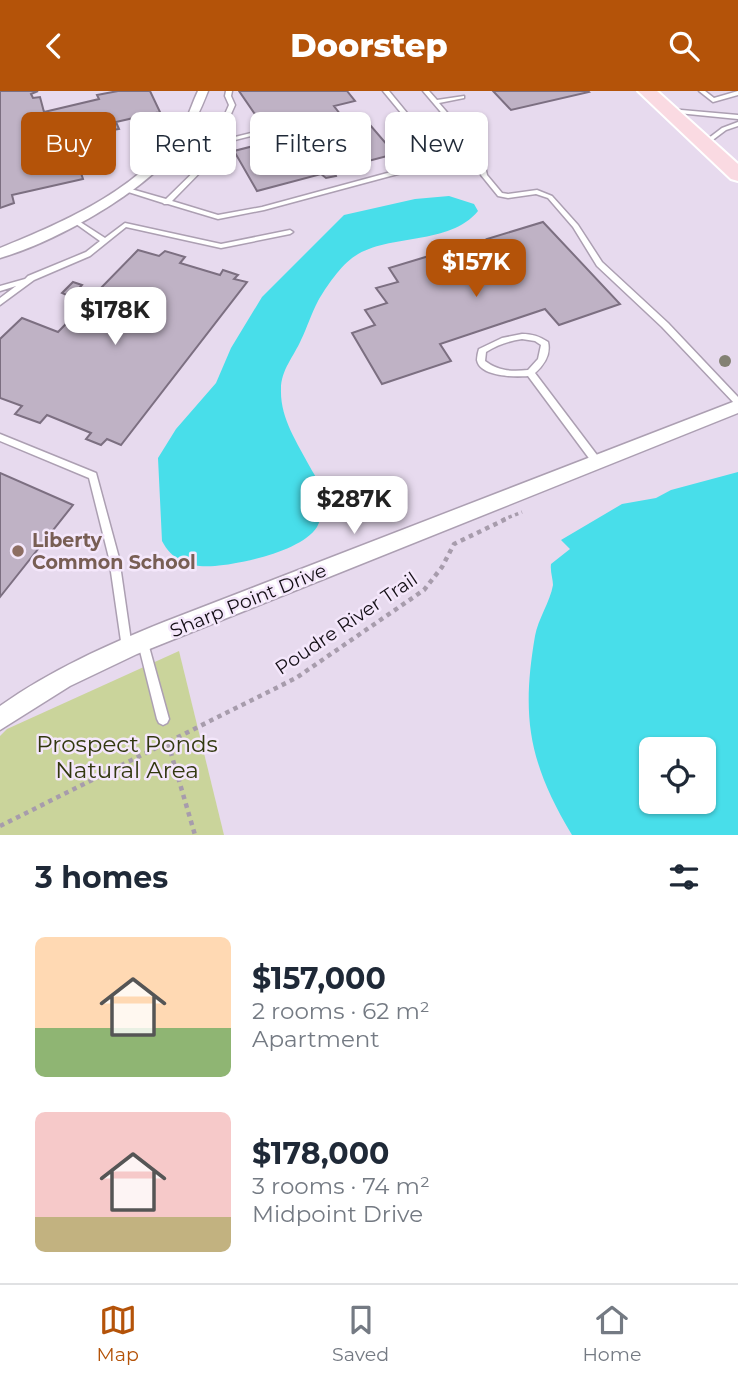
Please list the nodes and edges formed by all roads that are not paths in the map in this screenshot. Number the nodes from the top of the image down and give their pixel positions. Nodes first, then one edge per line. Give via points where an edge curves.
1 (203, 91) edge
2 (229, 91) edge
3 (386, 91) edge
4 (426, 91) edge
5 (647, 91) edge
6 (702, 91) edge
7 (738, 93) edge
8 (462, 97) dead end
9 (435, 102) junction
10 (668, 110) junction
11 (193, 112) edge
12 (230, 112) edge
13 (403, 112) edge
14 (444, 112) edge
15 (738, 117) edge
16 (738, 124) edge
17 (704, 144) junction
18 (141, 175) edge
19 (194, 175) edge
20 (388, 175) edge
21 (484, 175) edge
22 (738, 175) edge
23 (124, 189) junction
24 (166, 203) junction
25 (74, 220) junction
26 (290, 232) dead end
27 (104, 241) junction
28 (0, 253) edge
29 (32, 278) junction
30 (0, 289) edge
31 (0, 302) edge
32 (530, 373) junction
33 (738, 404) edge
34 (0, 437) edge
35 (597, 462) junction
36 (135, 646) junction
37 (0, 719) edge
38 (163, 719) dead end

1 - 11 street
2 - 12 lane
3 - 13 lane
4 - 9 lane
5 - 10 main road
6 - 7 lane via 713,100
8 - 9 lane
9 - 14 lane
10 - 15 lane
10 - 17 main road
16 - 17 lane
17 - 22 main road
18 - 23 street
19 - 24 lane
20 - 24 lane via 218,217
21 - 33 lane via 500,195 537,192 550,197 576,226 599,264 665,325
23 - 24 lane
23 - 25 street
25 - 27 lane
25 - 28 street
26 - 27 lane via 220,246 125,225
27 - 29 lane via 88,254
29 - 30 lane
29 - 31 lane
32 - 32 lane via 544,355 545,344 536,337 522,336 482,351 481,362 489,370
32 - 35 lane
33 - 35 street, Sharp Point Drive
34 - 36 lane via 93,476
35 - 36 street, Sharp Point Drive
36 - 37 street, Sharp Point Drive via 74,672
36 - 38 lane

